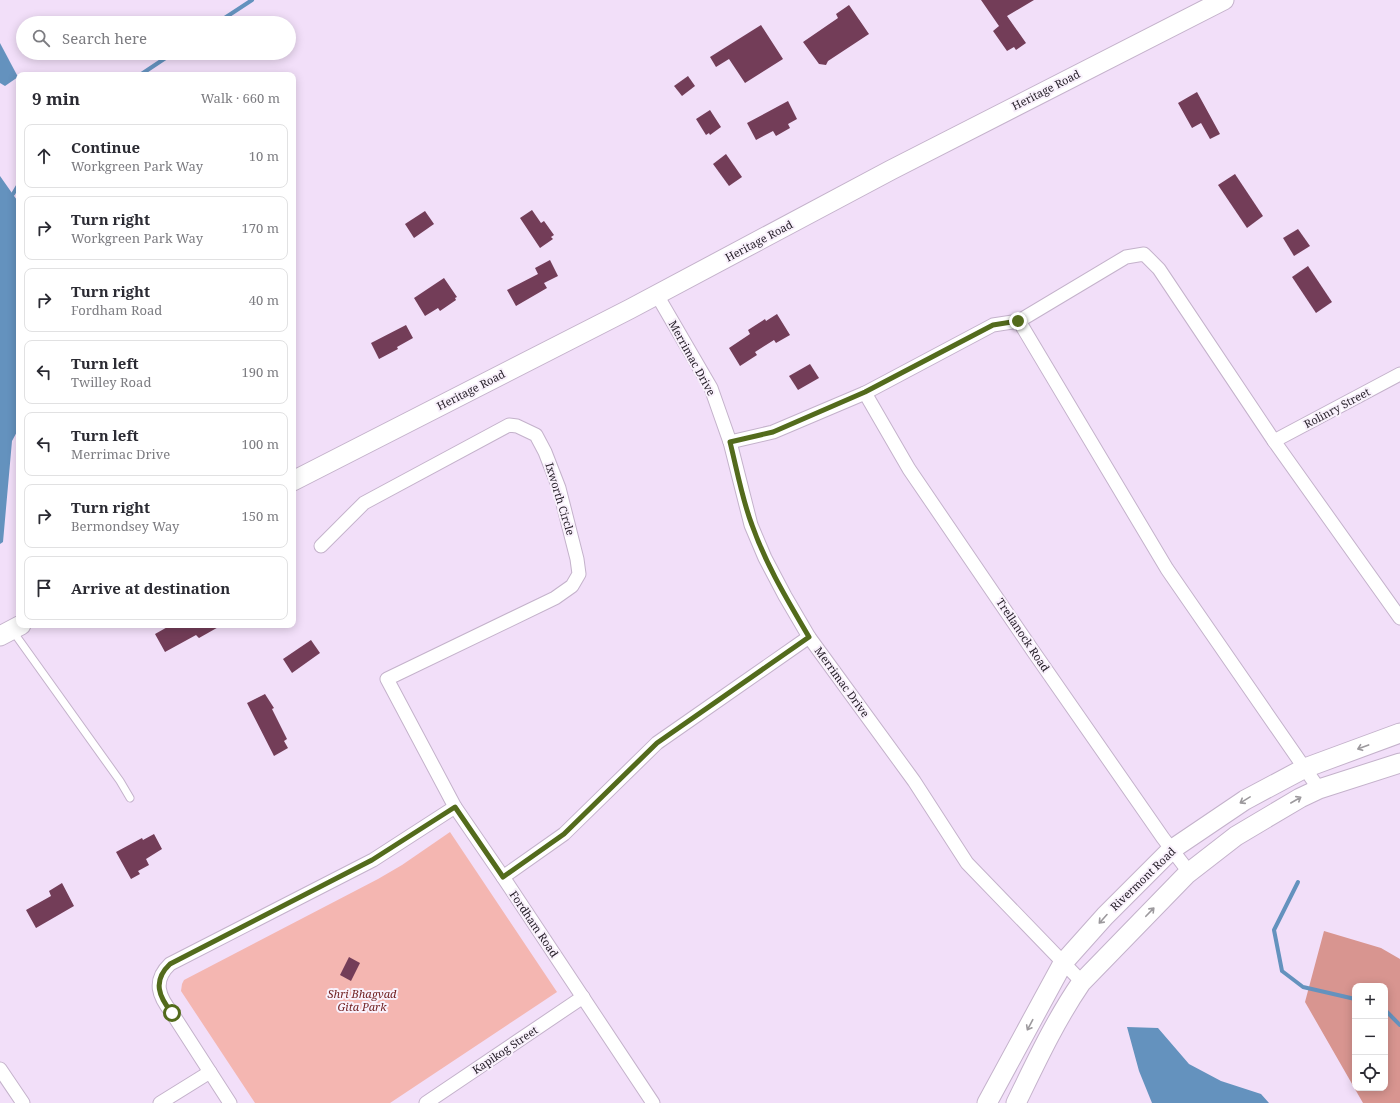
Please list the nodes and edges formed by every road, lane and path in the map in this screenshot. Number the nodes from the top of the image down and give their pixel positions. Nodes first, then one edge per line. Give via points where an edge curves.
1 (1224, 0) edge
2 (657, 295) junction
3 (1018, 321) junction
4 (1400, 374) edge
5 (865, 392) junction
6 (1274, 441) junction
7 (730, 442) junction
8 (296, 479) edge
9 (321, 546) dead end
10 (1400, 618) edge
11 (11, 630) edge
12 (809, 637) junction
13 (387, 679) joint
14 (1400, 733) edge
15 (1400, 763) edge
16 (1305, 768) junction
17 (1319, 789) junction
18 (130, 798) dead end
19 (455, 807) junction
20 (1171, 850) junction
21 (1189, 872) junction
22 (503, 877) junction
23 (1064, 963) junction
24 (1082, 982) junction
25 (583, 997) junction
26 (0, 1069) edge
27 (210, 1072) junction
28 (444, 1098) edge
29 (23, 1103) edge
30 (160, 1103) edge
31 (230, 1103) edge
32 (426, 1103) edge
33 (653, 1103) edge
34 (987, 1103) edge
35 (1016, 1103) edge

1 - 2 street, Heritage Road via 891,170
2 - 7 street, Merrimac Drive via 711,388
2 - 8 street, Heritage Road
3 - 5 street via 993,325
3 - 6 street via 1126,256 1144,254 1159,269
3 - 16 street via 1167,569
4 - 6 street, Rolinry Street
5 - 7 street via 773,432
5 - 20 street, Trellanock Road via 909,469
6 - 10 street
7 - 12 street, Merrimac Drive via 751,525 765,558
9 - 13 street, Ixworth Circle via 364,504 508,426 517,426 536,435 545,452 559,488 577,559 579,574 572,586 555,598
11 - 18 lane
12 - 22 street via 657,743 564,834
12 - 23 street, Merrimac Drive via 914,781 967,863
13 - 19 street, Fordham Road
14 -> 16 street, Rivermont Road
15 - 17 street
16 - 17 street
16 -> 20 street, Rivermont Road via 1245,800
21 -> 17 street via 1236,836
19 - 22 street, Fordham Road
19 - 27 street via 372,860 166,968 159,983 163,1002
20 - 21 street, Trellanock Road
20 -> 23 street, Rivermont Road via 1105,916
24 -> 21 street
22 - 25 street, Fordham Road
23 - 24 street, Merrimac Drive
23 -> 34 street, Rivermont Road
24 - 35 street via 1041,1052
25 - 28 street, Kapikog Street
25 - 33 street, Fordham Road
26 - 29 street
27 - 30 street
27 - 31 street
28 - 32 street, Kapikog Street

